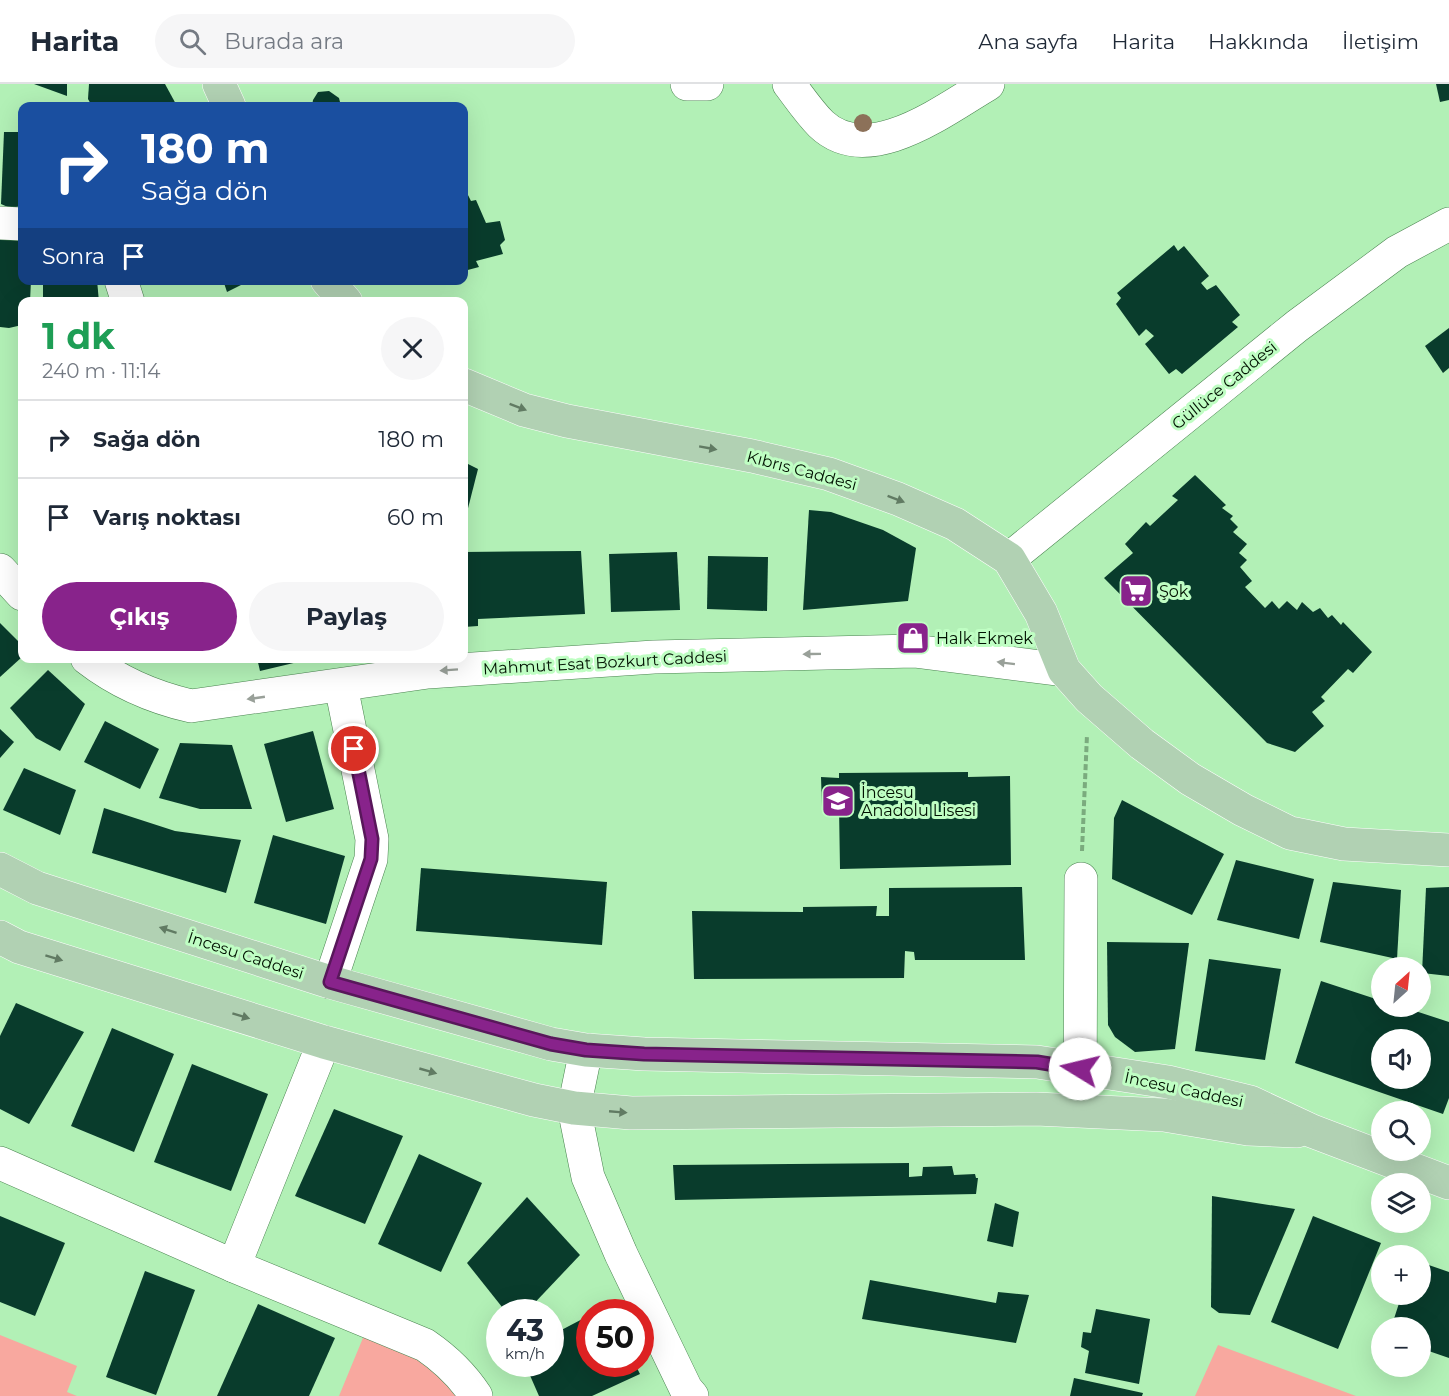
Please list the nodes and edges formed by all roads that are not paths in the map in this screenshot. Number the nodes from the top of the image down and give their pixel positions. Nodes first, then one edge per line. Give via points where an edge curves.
1 (219, 84) edge
2 (687, 84) edge
3 (707, 84) edge
4 (789, 84) edge
5 (988, 84) edge
6 (227, 102) edge
7 (0, 223) edge
8 (18, 224) edge
9 (1449, 224) edge
10 (331, 285) edge
11 (342, 297) edge
12 (468, 388) edge
13 (1009, 560) junction
14 (0, 570) edge
15 (18, 590) edge
16 (93, 663) edge
17 (1064, 670) junction
18 (341, 686) junction
19 (1449, 850) edge
20 (0, 869) edge
21 (1081, 879) road end
22 (0, 937) edge
23 (330, 982) junction
24 (324, 1042) junction
25 (586, 1050) junction
26 (1080, 1069) junction
27 (574, 1108) junction
28 (1080, 1111) junction
29 (1312, 1131) junction
30 (0, 1163) edge
31 (1449, 1183) edge
32 (234, 1266) junction
33 (476, 1396) edge
34 (692, 1396) edge

1 - 6 main road
2 - 3 street
4 - 5 street via 821,125 838,136 868,141 898,134
7 - 8 street
9 - 13 street, Güllüce Caddesi via 1397,252 1297,326
10 - 11 main road
12 -> 13 main road, Kıbrıs Caddesi via 524,410 567,421 829,474 955,524
13 - 17 main road, Kıbrıs Caddesi via 1041,613
14 - 15 street
18 -> 16 street, Mahmut Esat Bozkurt Caddesi via 191,706 135,689
17 -> 18 street, Mahmut Esat Bozkurt Caddesi via 914,651 630,659 428,672
17 - 19 main road, Kıbrıs Caddesi via 1089,698 1142,744 1190,779 1290,833 1344,844
18 - 23 street via 372,839 371,859
23 -> 20 main road, İncesu Caddesi via 37,888
21 - 26 street
22 -> 24 main road, İncesu Caddesi via 19,947
23 - 25 main road, İncesu Caddesi via 551,1044
24 -> 27 main road, İncesu Caddesi
24 - 32 street
25 - 26 main road, İncesu Caddesi via 1037,1062
25 - 27 street
26 - 28 street
26 - 29 main road, İncesu Caddesi via 1210,1091 1250,1102
27 -> 28 main road, İncesu Caddesi via 631,1113
27 - 34 street via 588,1177 621,1254
28 - 29 main road, İncesu Caddesi via 1164,1115 1248,1129
29 - 31 main road, İncesu Caddesi
30 - 32 street
32 - 33 street via 425,1345 452,1367

